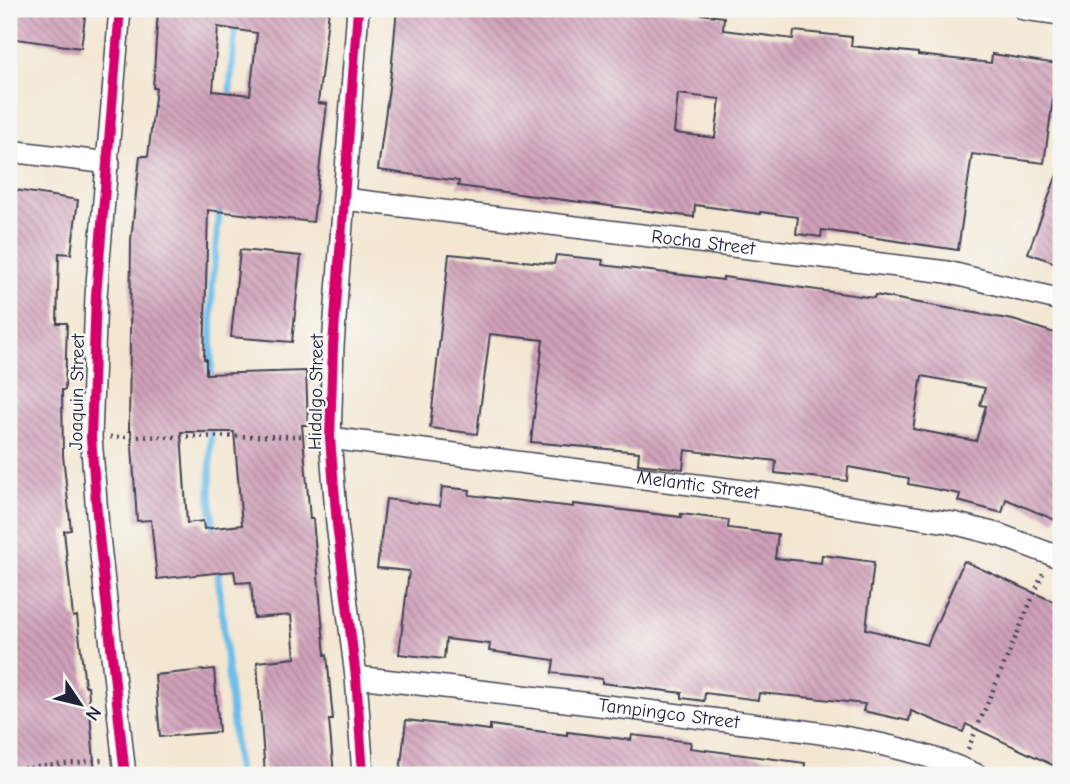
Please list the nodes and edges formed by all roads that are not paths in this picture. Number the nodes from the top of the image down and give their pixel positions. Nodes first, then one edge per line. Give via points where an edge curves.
1 (120, 9) edge
2 (358, 9) edge
3 (1024, 9) edge
4 (1061, 14) edge
5 (9, 151) edge
6 (109, 163) junction
7 (344, 199) junction
8 (1061, 300) edge
9 (330, 438) junction
10 (1056, 556) edge
11 (356, 677) junction
12 (124, 767) edge
13 (969, 771) edge
14 (363, 775) edge

1 - 6 street, Joaquin Street
2 - 7 street, Hidalgo Street
3 - 4 street
5 - 6 street
6 - 12 street, Joaquin Street via 96,296 92,437
7 - 8 street, Rocha Street via 947,272
7 - 9 street, Hidalgo Street
9 - 10 street, Melantic Street via 953,523
9 - 11 street, Hidalgo Street
11 - 13 street, Tampingco Street via 810,731 889,747
11 - 14 street, Hidalgo Street

